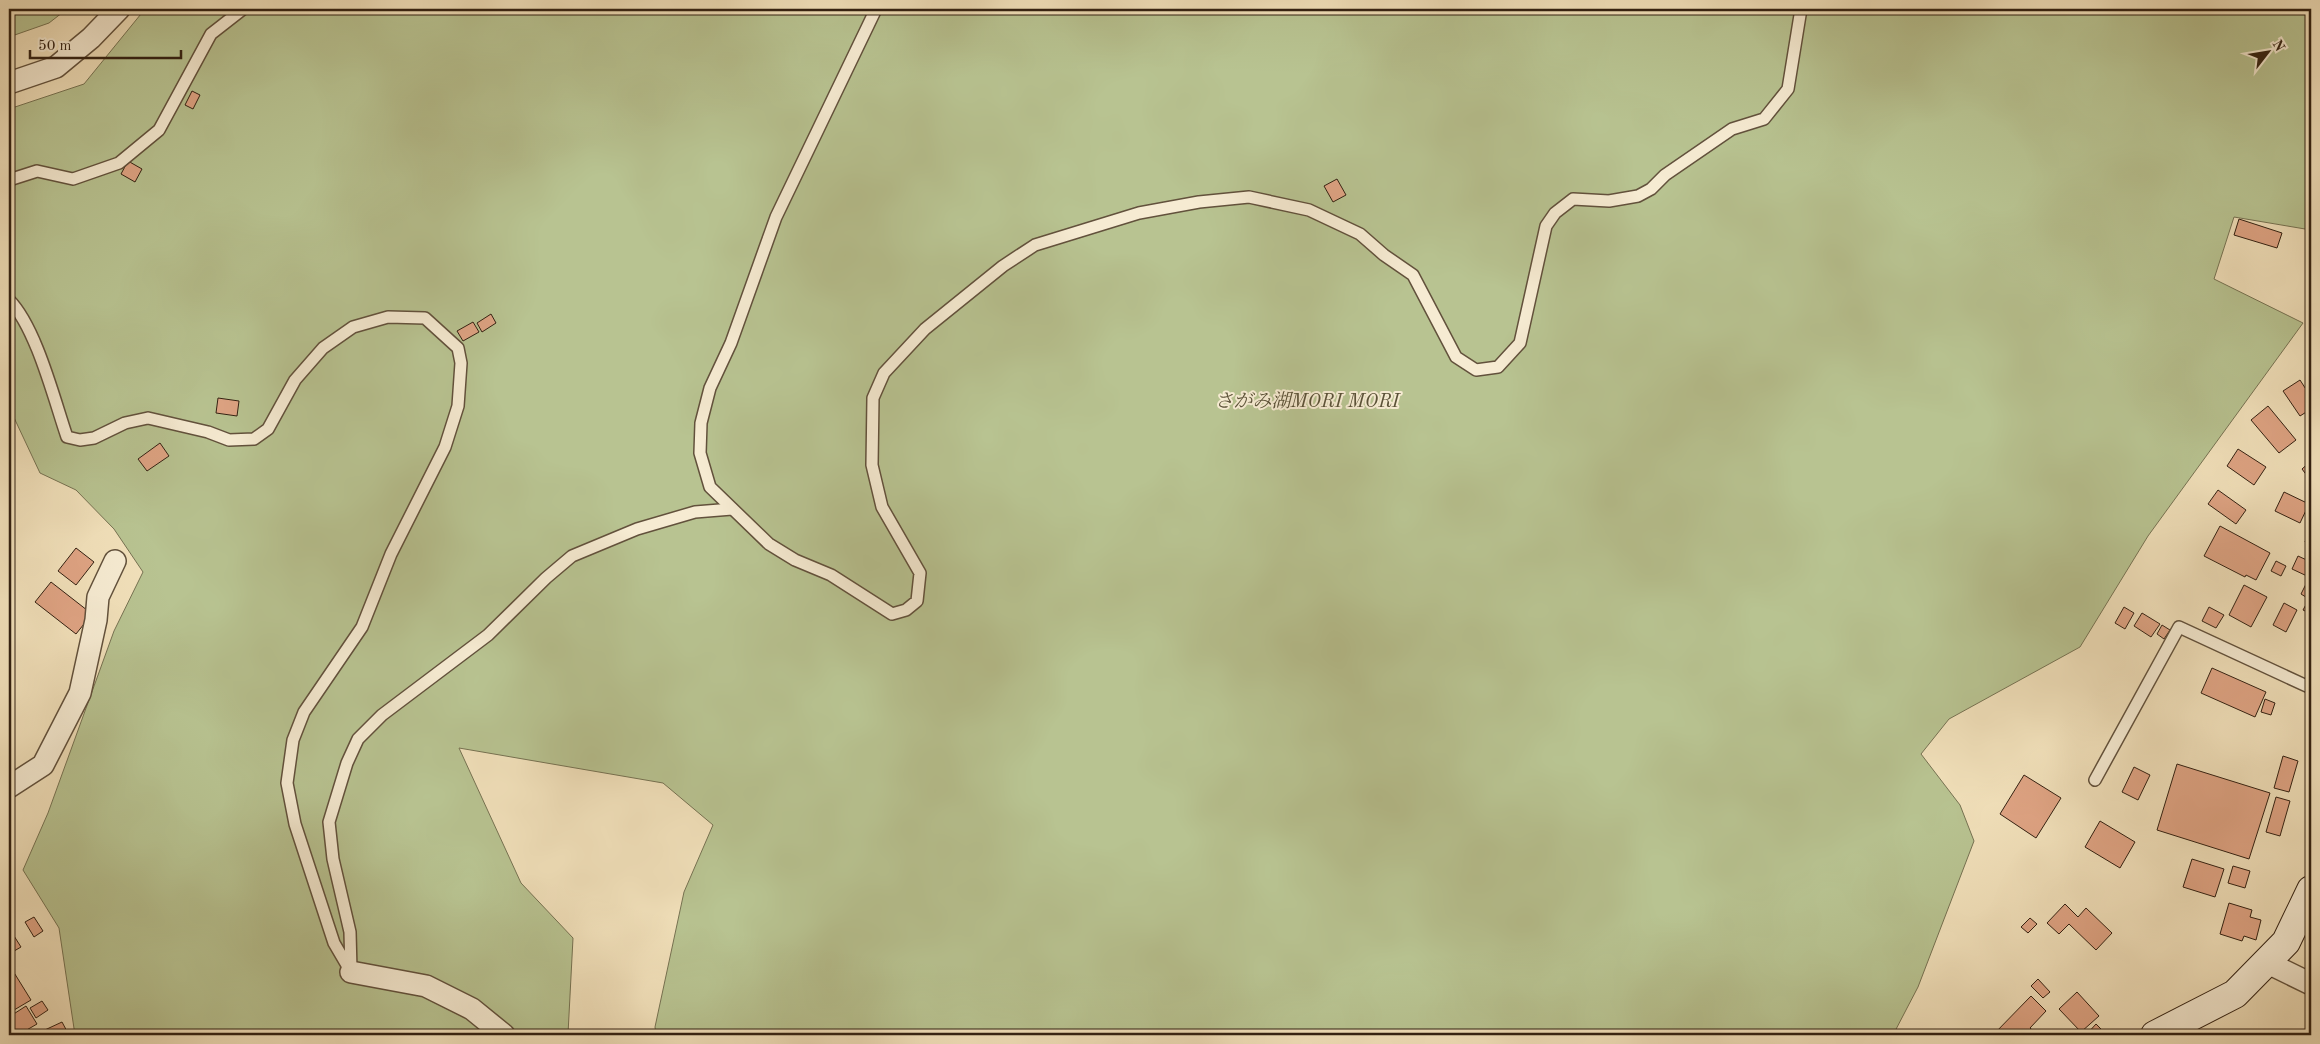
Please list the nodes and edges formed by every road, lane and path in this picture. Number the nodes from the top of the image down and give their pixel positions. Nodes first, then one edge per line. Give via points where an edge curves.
1 (119, 9) edge
2 (243, 9) edge
3 (876, 9) edge
4 (1800, 9) edge
5 (9, 82) edge
6 (9, 180) edge
7 (9, 300) edge
8 (732, 509) junction
9 (114, 561) dead end
10 (2311, 688) edge
11 (2095, 780) dead end
12 (9, 787) edge
13 (2311, 890) edge
14 (2268, 963) junction
15 (351, 972) junction
16 (2311, 984) edge
17 (504, 1035) edge
18 (2156, 1035) edge

1 - 5 street via 56,67
2 - 6 lane via 211,34 159,130 119,163 73,179 37,171
3 - 8 lane via 776,217 732,343 710,388 701,423 700,453 710,487
4 - 8 lane via 1788,89 1764,119 1732,129 1638,196 1609,201 1572,199 1555,213 1546,226 1520,343 1498,367 1476,370 1456,357 1413,275 1384,256 1360,234 1309,210 1249,197 1139,213 1035,245 1003,266 925,329 884,373 873,398 872,465 882,507 920,573 917,601 906,610 892,614 830,575 795,560 769,544
7 - 15 lane via 29,327 67,437 80,440 148,418 229,440 254,439 268,429 295,380 323,348 353,327 388,317 425,318 458,348 461,363 458,406 445,447 390,554 362,628 304,712 293,740 286,783 295,824 334,943
8 - 15 lane via 695,512 637,530 572,556 488,635 382,714 358,739 329,822 333,859 350,932
9 - 12 street via 98,597 80,693 43,765
10 - 11 lane via 2179,627
13 - 14 main road via 2286,942
14 - 16 street
14 - 18 main road via 2235,994
15 - 17 street via 426,986 472,1010

